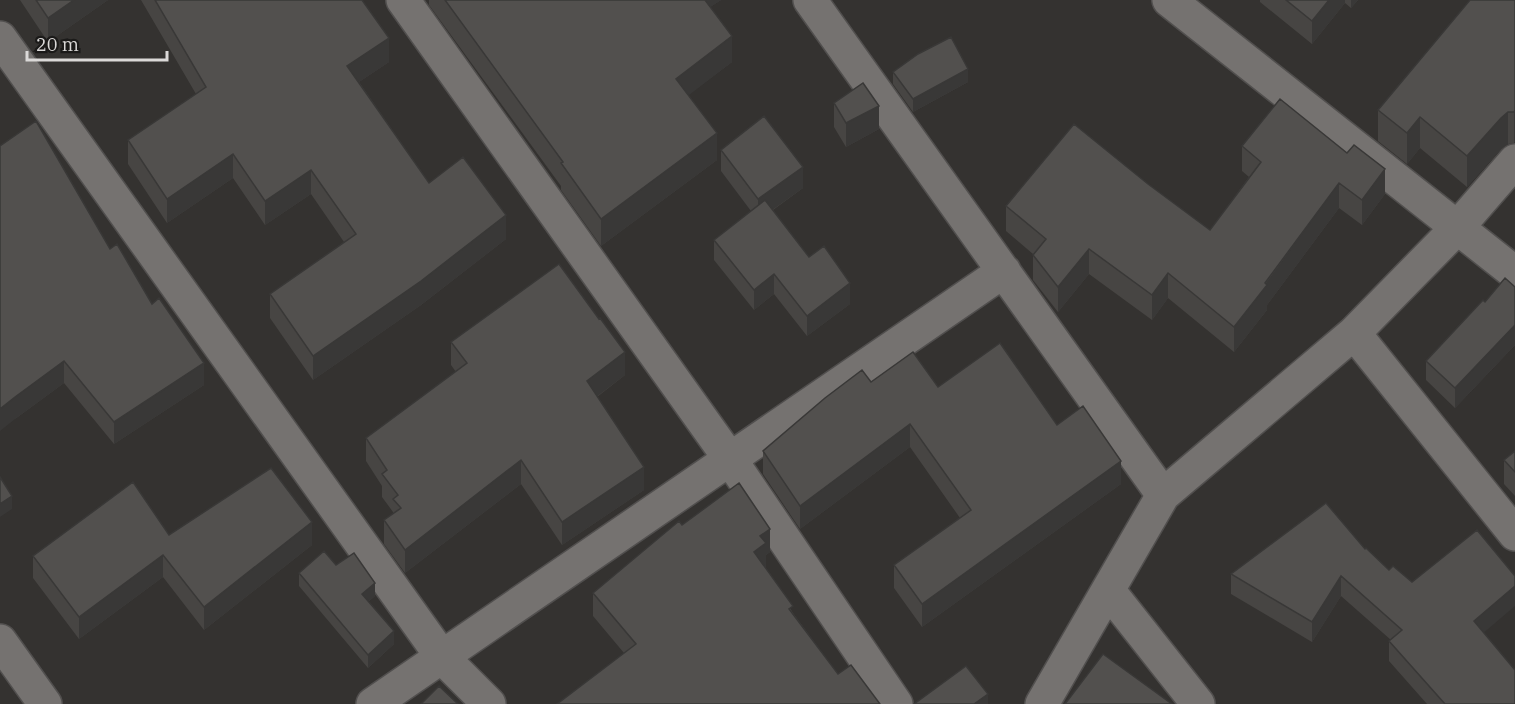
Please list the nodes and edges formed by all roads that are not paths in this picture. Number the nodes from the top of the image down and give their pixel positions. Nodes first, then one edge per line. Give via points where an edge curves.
1 (403, 0) edge
2 (810, 0) edge
3 (1169, 0) edge
4 (0, 38) edge
5 (1515, 161) edge
6 (1457, 228) junction
7 (1004, 272) junction
8 (1515, 273) edge
9 (1354, 333) junction
10 (730, 459) junction
11 (1163, 495) junction
12 (1515, 534) edge
13 (1108, 590) junction
14 (0, 642) edge
15 (442, 657) junction
16 (45, 704) edge
17 (373, 704) edge
18 (489, 704) edge
19 (896, 704) edge
20 (1042, 704) edge
21 (1198, 704) edge

1 - 10 street
2 - 7 street
3 - 6 street
4 - 15 street
5 - 6 street
6 - 8 street
6 - 9 street
7 - 10 street
7 - 11 street
9 - 11 street
9 - 12 street
10 - 15 street
10 - 19 street
11 - 13 street
13 - 20 street
13 - 21 street
14 - 16 street
15 - 17 street
15 - 18 street

